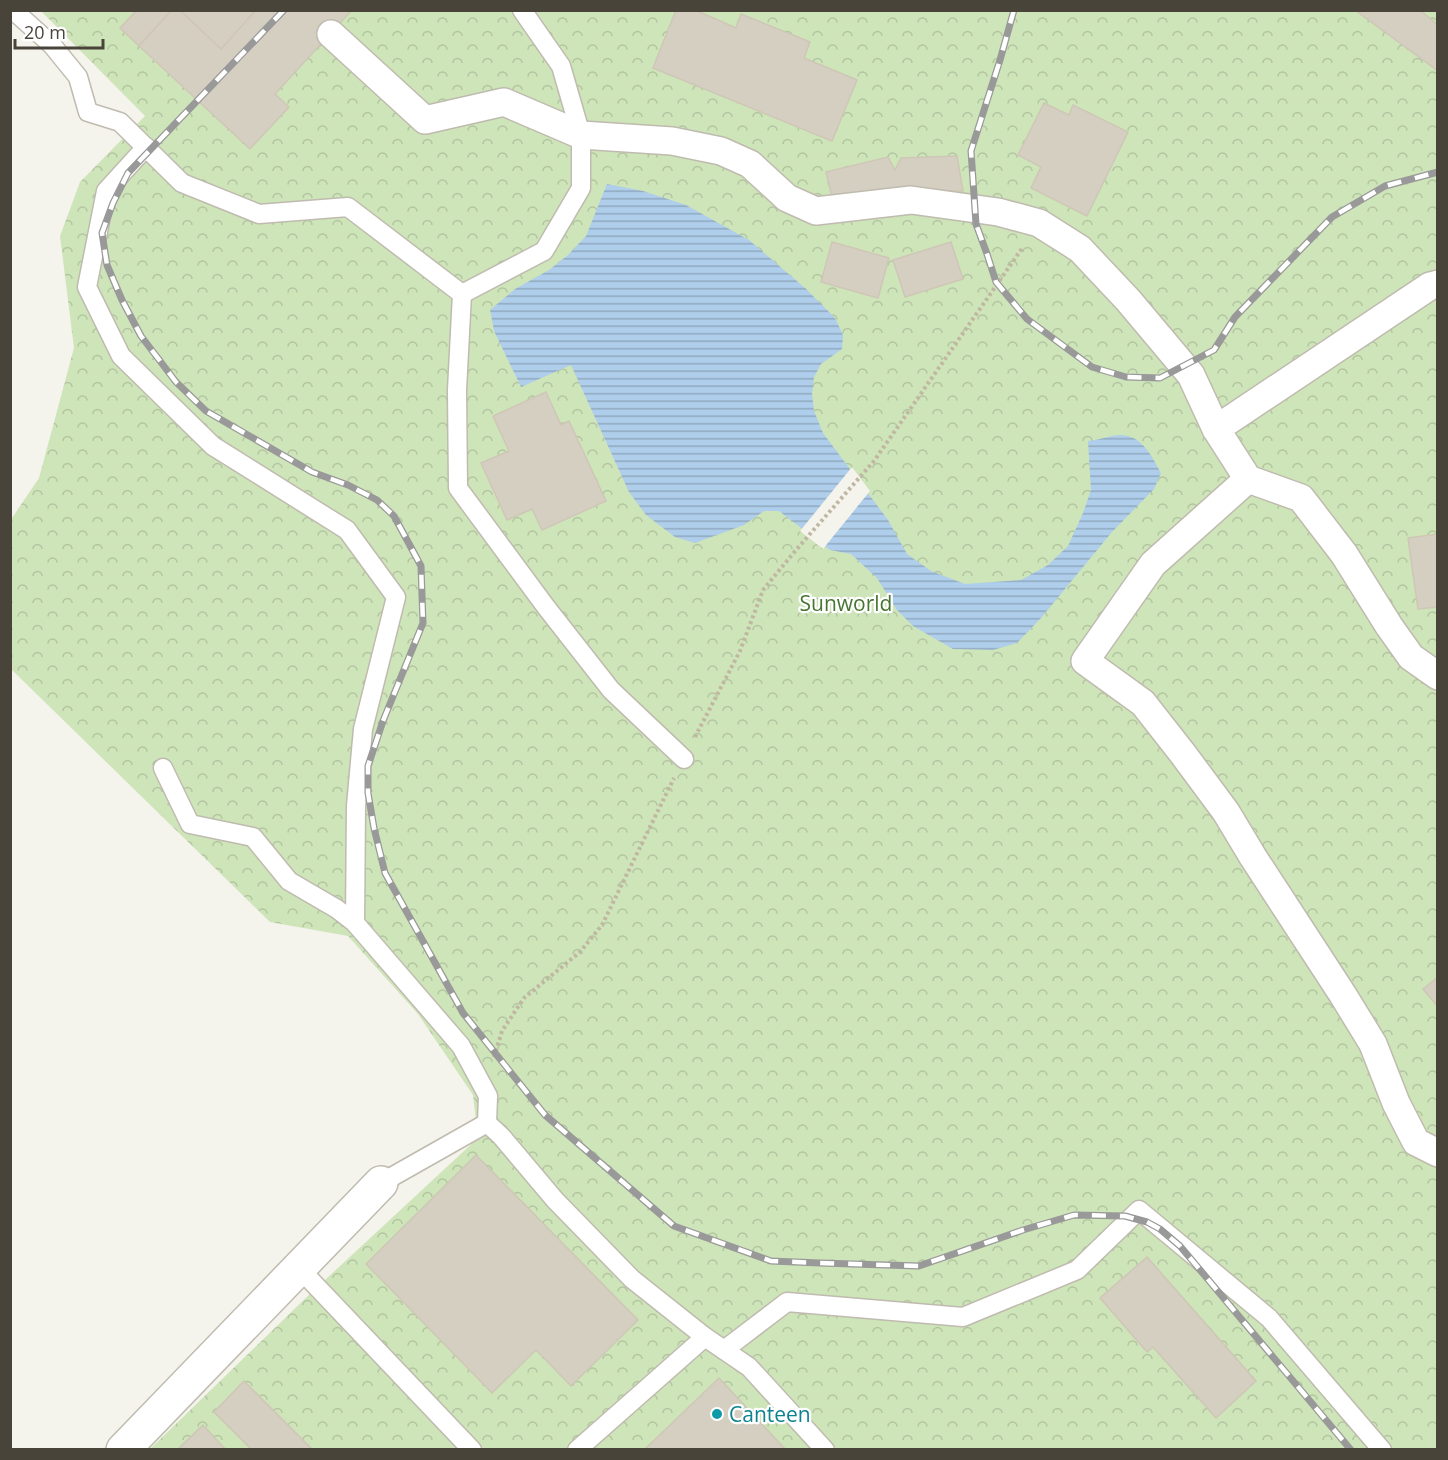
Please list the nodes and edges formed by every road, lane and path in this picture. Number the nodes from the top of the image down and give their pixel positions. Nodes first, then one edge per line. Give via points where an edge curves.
1 (13, 10) edge
2 (522, 10) edge
3 (331, 34) dead end
4 (581, 135) junction
5 (146, 147) junction
6 (1039, 224) junction
7 (1437, 284) edge
8 (462, 294) junction
9 (1216, 429) junction
10 (1248, 479) junction
11 (1437, 676) edge
12 (684, 759) junction
13 (163, 768) dead end
14 (356, 923) junction
15 (488, 1096) junction
16 (487, 1123) junction
17 (1437, 1153) edge
18 (381, 1183) joint
19 (299, 1268) junction
20 (705, 1337) junction
21 (724, 1350) junction
22 (123, 1449) edge
23 (472, 1449) edge
24 (577, 1449) edge
25 (825, 1449) edge
26 (1382, 1449) edge

1 - 5 lane via 52,45 78,77 88,112 120,122
2 - 4 lane via 561,66
3 - 4 street via 425,120 504,102
4 - 6 street via 672,141 721,151 750,164 788,198 816,212 911,200 998,212
4 - 8 lane via 581,188 544,251
5 - 8 lane via 182,183 259,214 348,207
5 - 14 lane via 106,191 87,286 121,356 213,446 347,530 396,597 363,729 356,806
6 - 9 street via 1080,249 1128,300 1191,375
6 - 12 path via 874,460 764,590 740,651
7 - 9 street
8 - 12 lane via 457,390 458,488 611,690
9 - 10 street
10 - 11 street via 1301,498 1344,554 1411,657
10 - 17 street via 1153,564 1085,661 1143,703 1226,812 1373,1044 1416,1142
12 - 15 path via 602,926 580,952 524,998 502,1031 489,1076
13 - 14 lane via 190,824 253,837 289,881
14 - 15 lane via 461,1046
15 - 16 lane
16 - 18 lane
16 - 20 lane via 632,1279
18 - 19 street
19 - 22 street
19 - 23 lane
20 - 21 lane
20 - 24 lane
21 - 25 lane via 749,1368
21 - 26 lane via 787,1302 963,1317 1077,1270 1139,1210 1269,1318

